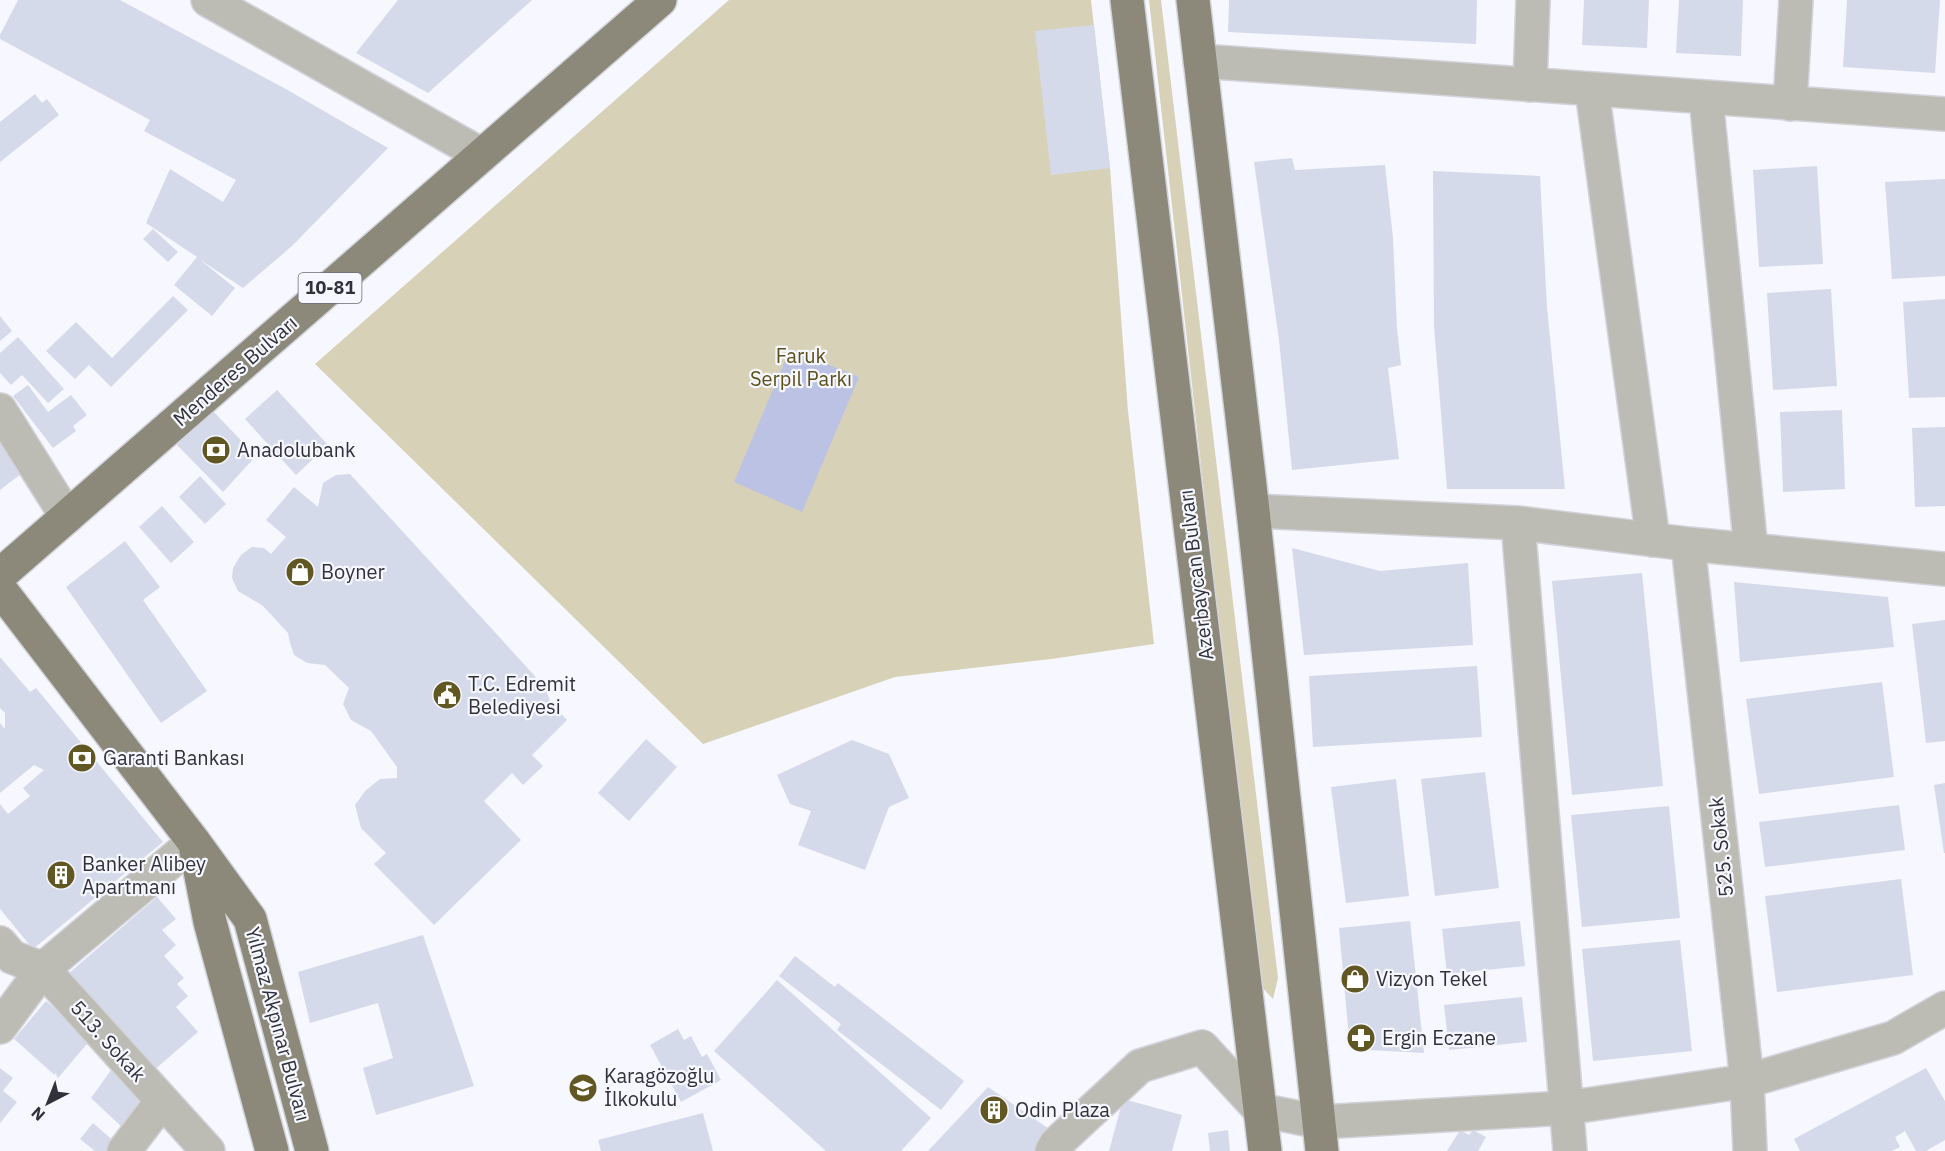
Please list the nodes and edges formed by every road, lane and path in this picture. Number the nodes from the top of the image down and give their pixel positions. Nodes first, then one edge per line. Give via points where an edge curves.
1 (208, 0) edge
2 (660, 0) edge
3 (1127, 0) edge
4 (1193, 0) edge
5 (1533, 0) edge
6 (1796, 0) edge
7 (1200, 61) junction
8 (1530, 85) junction
9 (1592, 90) junction
10 (1706, 98) junction
11 (1791, 104) junction
12 (1945, 114) edge
13 (482, 155) junction
14 (0, 410) edge
15 (1253, 511) junction
16 (67, 517) junction
17 (1518, 523) junction
18 (1653, 540) junction
19 (1688, 544) junction
20 (1750, 550) junction
21 (1945, 569) edge
22 (0, 575) edge
23 (0, 590) edge
24 (194, 842) junction
25 (0, 943) edge
26 (43, 969) junction
27 (1945, 1008) edge
28 (0, 1027) edge
29 (1747, 1081) junction
30 (162, 1101) junction
31 (1566, 1108) junction
32 (1260, 1110) junction
33 (1321, 1136) edge
34 (124, 1151) edge
35 (208, 1151) edge
36 (272, 1151) edge
37 (312, 1151) edge
38 (1052, 1151) edge
39 (1265, 1151) edge
40 (1570, 1151) edge
41 (1750, 1151) edge

1 - 13 street
2 - 13 main road, Menderes Bulvarı / 10-81
3 - 32 main road, Azerbaycan Bulvarı
4 - 7 main road
5 - 8 street
6 - 11 street
7 - 8 street
7 - 15 main road
8 - 9 street
9 - 10 street
9 - 18 street
10 - 11 street
10 - 20 street
11 - 12 street
13 - 16 main road, Menderes Bulvarı / 10-81
14 - 16 street
15 - 17 street
15 - 33 main road
16 - 22 main road, Menderes Bulvarı / 10-81
17 - 18 street
17 - 31 street
18 - 19 street
19 - 20 street
19 - 29 street, 525. Sokak
20 - 21 street
23 - 24 main road, Yılmaz Akpınar Bulvarı
24 - 26 street
24 - 36 main road, Yılmaz Akpınar Bulvarı via 210,922
24 - 37 main road, Yılmaz Akpınar Bulvarı via 250,919
25 - 26 street, 513. Sokak via 12,957
26 - 28 street
26 - 30 street, 513. Sokak
27 - 29 street via 1893,1038
29 - 31 street
29 - 41 street, 525. Sokak
30 - 34 street
30 - 35 street, 513. Sokak
31 - 33 street
31 - 40 street
32 - 33 street
32 - 38 street via 1202,1047 1140,1066
32 - 39 main road, Azerbaycan Bulvarı

